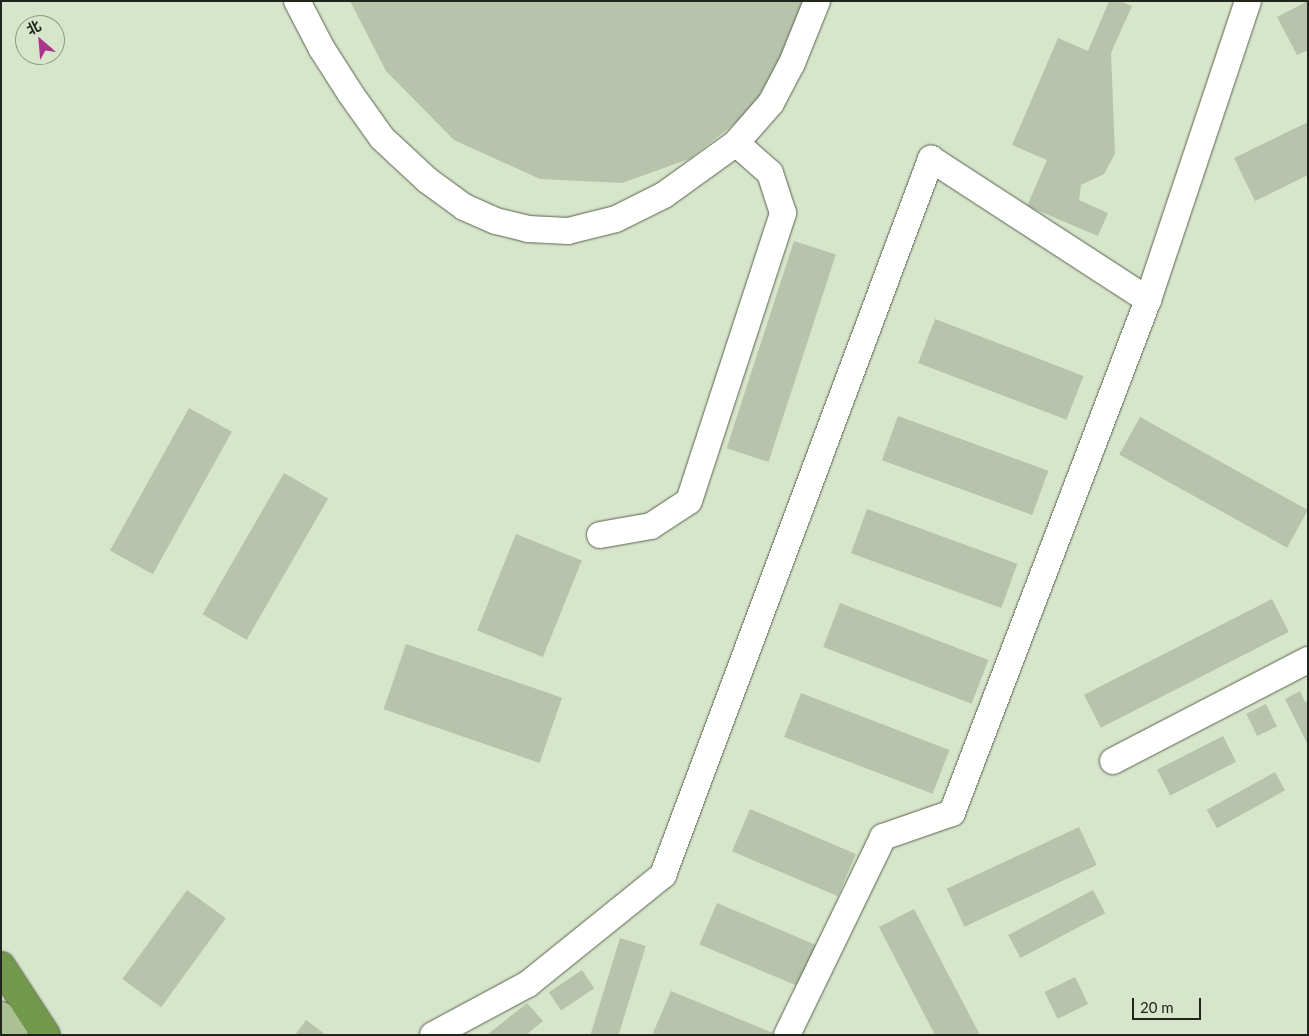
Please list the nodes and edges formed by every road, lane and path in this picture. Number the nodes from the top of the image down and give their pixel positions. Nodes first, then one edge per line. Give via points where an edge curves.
1 (297, 1) edge
2 (817, 1) edge
3 (1248, 1) edge
4 (736, 143) junction
5 (1148, 300) junction
6 (600, 535) dead end
7 (1308, 660) edge
8 (1113, 761) dead end
9 (1, 966) edge
10 (1, 1016) edge
11 (14, 1035) edge
12 (46, 1035) edge
13 (433, 1035) edge
14 (787, 1035) edge

1 - 4 street via 322,49 382,138 426,180 464,207 496,221 528,229 568,231 616,219 664,195
2 - 4 street via 792,64 770,103
3 - 5 street
4 - 6 street via 770,173 783,213 689,501 651,526
5 - 13 street via 931,159 663,874 528,984
5 - 14 street via 952,813 883,836
7 - 8 street
9 - 12 highway
10 - 11 main road

